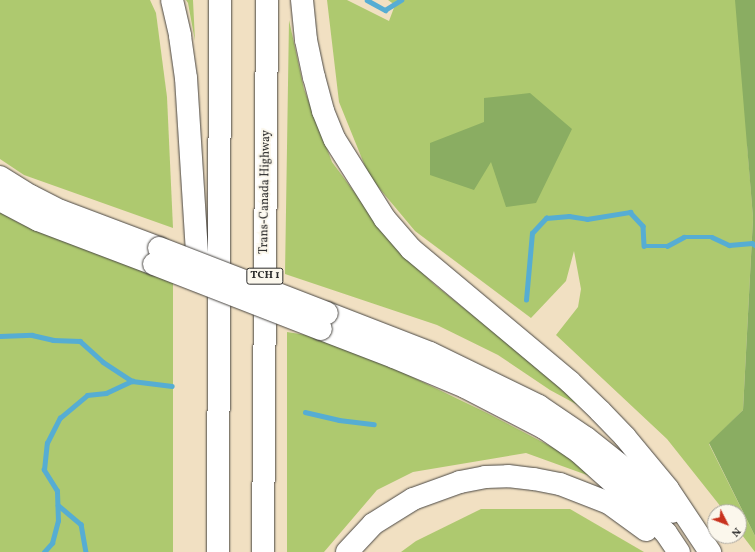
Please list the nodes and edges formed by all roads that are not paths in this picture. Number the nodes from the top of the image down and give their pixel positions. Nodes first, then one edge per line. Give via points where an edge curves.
1 (172, 0) edge
2 (220, 0) edge
3 (268, 0) edge
4 (302, 0) edge
5 (0, 177) edge
6 (0, 200) edge
7 (156, 256) junction
8 (324, 321) junction
9 (219, 358) junction
10 (705, 545) edge
11 (218, 552) edge
12 (263, 552) edge
13 (347, 552) edge
14 (673, 552) edge
15 (679, 552) edge

1 - 9 highway via 186,78 196,255
2 - 9 highway
3 - 12 highway, Trans-Canada Highway / TCH 1
4 - 10 highway via 306,40 326,118 350,167 385,220 411,249 600,411 668,489
5 - 7 highway via 30,196
6 - 7 highway via 38,220
7 - 8 highway, bridge
8 - 10 highway via 430,353 539,406 629,472
8 - 15 highway via 394,357 465,387 544,428 579,452 632,499 666,533
9 - 11 highway
13 - 14 highway via 374,524 413,499 460,482 508,476 560,484 610,503

